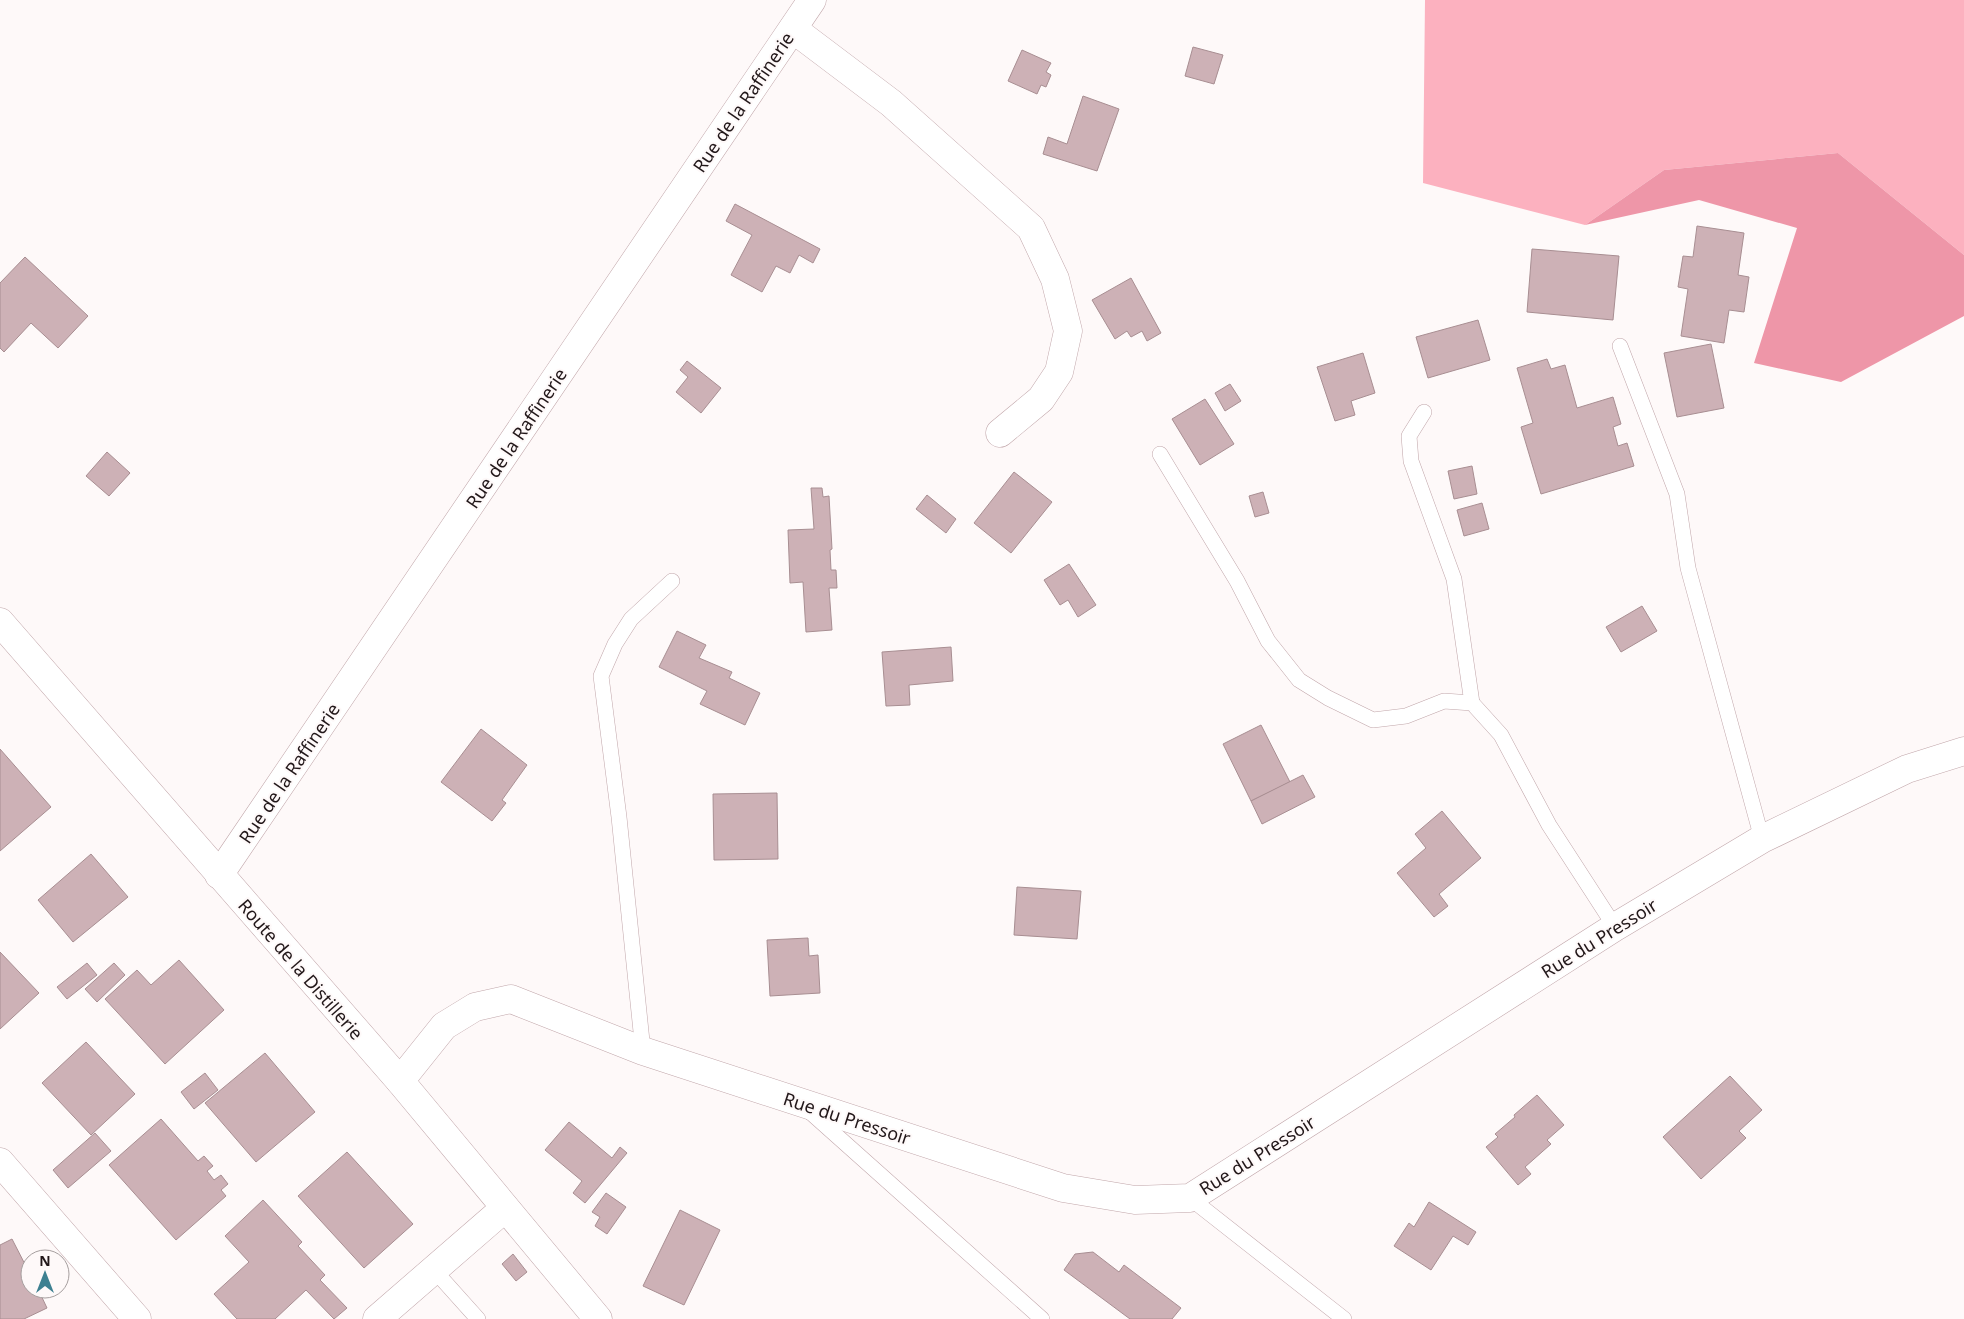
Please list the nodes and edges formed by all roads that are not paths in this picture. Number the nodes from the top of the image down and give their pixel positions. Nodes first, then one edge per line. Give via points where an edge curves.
1 (812, 0) edge
2 (793, 29) junction
3 (1620, 346) dead end
4 (1424, 412) dead end
5 (1000, 434) dead end
6 (1160, 454) dead end
7 (672, 581) dead end
8 (0, 622) edge
9 (1472, 702) junction
10 (1964, 751) edge
11 (1762, 839) junction
12 (220, 875) junction
13 (1615, 927) junction
14 (643, 1051) junction
15 (400, 1082) junction
16 (800, 1103) junction
17 (0, 1162) edge
18 (1190, 1198) junction
19 (505, 1208) junction
20 (434, 1270) junction
21 (137, 1319) edge
22 (377, 1319) edge
23 (478, 1319) edge
24 (598, 1319) edge
25 (1042, 1319) edge
26 (1344, 1319) edge

1 - 2 street, Rue de la Raffinerie
2 - 5 street via 891,103 1031,228 1055,279 1068,331 1059,372 1041,399
2 - 12 street, Rue de la Raffinerie
3 - 11 lane via 1677,494 1688,568
4 - 9 lane via 1409,436 1411,461 1454,579
6 - 9 lane via 1237,581 1268,641 1299,680 1373,720 1406,716 1444,701
7 - 14 lane via 632,619 615,644 601,676
8 - 12 street, Route de la Distillerie
9 - 13 lane via 1501,735 1549,825
10 - 11 street, Rue du Pressoir via 1907,770
11 - 13 street, Rue du Pressoir
12 - 15 street, Route de la Distillerie
13 - 18 street, Rue du Pressoir
14 - 15 street, Rue du Pressoir via 511,999 475,1007 444,1026
14 - 16 street, Rue du Pressoir
15 - 19 street, Route de la Distillerie
16 - 18 street, Rue du Pressoir via 1062,1188 1135,1200
16 - 25 lane
17 - 21 street
18 - 26 lane
19 - 20 street
19 - 24 street, Route de la Distillerie
20 - 22 street
20 - 23 lane

